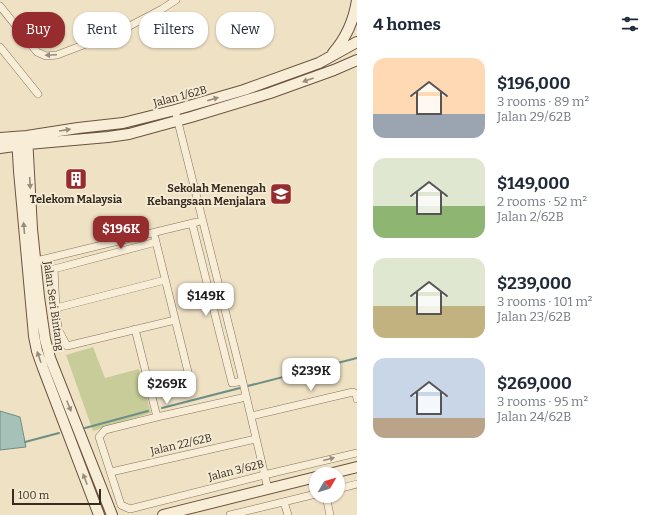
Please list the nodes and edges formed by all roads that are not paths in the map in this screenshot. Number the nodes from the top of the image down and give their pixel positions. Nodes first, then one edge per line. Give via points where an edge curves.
1 (176, 0) edge
2 (357, 0) edge
3 (0, 6) edge
4 (357, 42) edge
5 (0, 47) edge
6 (326, 60) junction
7 (357, 60) edge
8 (357, 66) edge
9 (334, 70) junction
10 (38, 94) dead end
11 (175, 110) junction
12 (178, 121) junction
13 (0, 138) edge
14 (22, 141) junction
15 (0, 148) edge
16 (203, 220) junction
17 (192, 223) junction
18 (154, 232) junction
19 (156, 242) junction
20 (36, 261) junction
21 (166, 280) junction
22 (56, 308) junction
23 (175, 320) junction
24 (135, 330) junction
25 (242, 380) junction
26 (191, 384) dead end
27 (246, 397) junction
28 (357, 398) edge
29 (251, 416) junction
30 (157, 417) junction
31 (256, 439) junction
32 (357, 453) edge
33 (357, 467) edge
34 (345, 470) edge
35 (111, 472) junction
36 (264, 475) junction
37 (309, 479) edge
38 (357, 484) edge
39 (345, 487) edge
40 (268, 489) junction
41 (309, 496) edge
42 (92, 499) junction
43 (284, 502) junction
44 (327, 503) edge
45 (244, 513) edge
46 (88, 515) edge
47 (99, 515) edge
48 (112, 515) edge
49 (164, 515) edge
50 (230, 515) edge
51 (288, 515) edge
52 (330, 515) edge

1 -> 3 street via 120,31 57,55 46,56 31,46
2 - 6 street via 345,36
4 - 6 street, Jalan 1/62B
5 - 10 street
11 -> 6 street, Jalan 1/62B via 244,90
7 - 9 street, Jalan 1/62B
8 - 9 street
9 -> 12 street, Jalan 1/62B
11 - 12 street
14 -> 11 street, Jalan 1/62B via 78,128 123,123
12 - 14 street, Jalan 1/62B via 121,136
12 - 16 street
13 - 14 street, Jalan 1/62B
14 - 15 street, Jalan 1/62B
14 -> 20 street, Jalan Seri Bintang
42 -> 14 street, Jalan Seri Bintang via 37,351 34,336
16 - 17 street
16 - 25 street
17 - 18 street
17 - 25 street via 232,383
18 - 19 street
18 - 20 street
19 - 21 street
19 - 22 street via 54,269
20 -> 48 street, Jalan Seri Bintang via 44,331 50,358
21 - 22 street
21 - 23 street
22 - 24 street via 58,329 67,346
23 - 24 street
23 - 26 street
24 - 30 street
25 - 27 street
27 - 29 street
27 - 30 street
28 - 29 street via 353,392
29 - 31 street
30 - 35 street via 105,430 99,437
31 - 35 street, Jalan 22/62B
31 - 36 street
36 -> 32 street, Jalan 3/62B
33 - 34 street
35 - 36 street, Jalan 3/62B via 121,505 130,510
36 - 40 street
37 - 40 street
38 - 39 street
40 - 49 street
41 - 43 street
42 - 46 street
42 - 47 street, Jalan Seri Bintang
43 - 45 street
43 - 51 street
44 - 52 street
45 - 50 street

